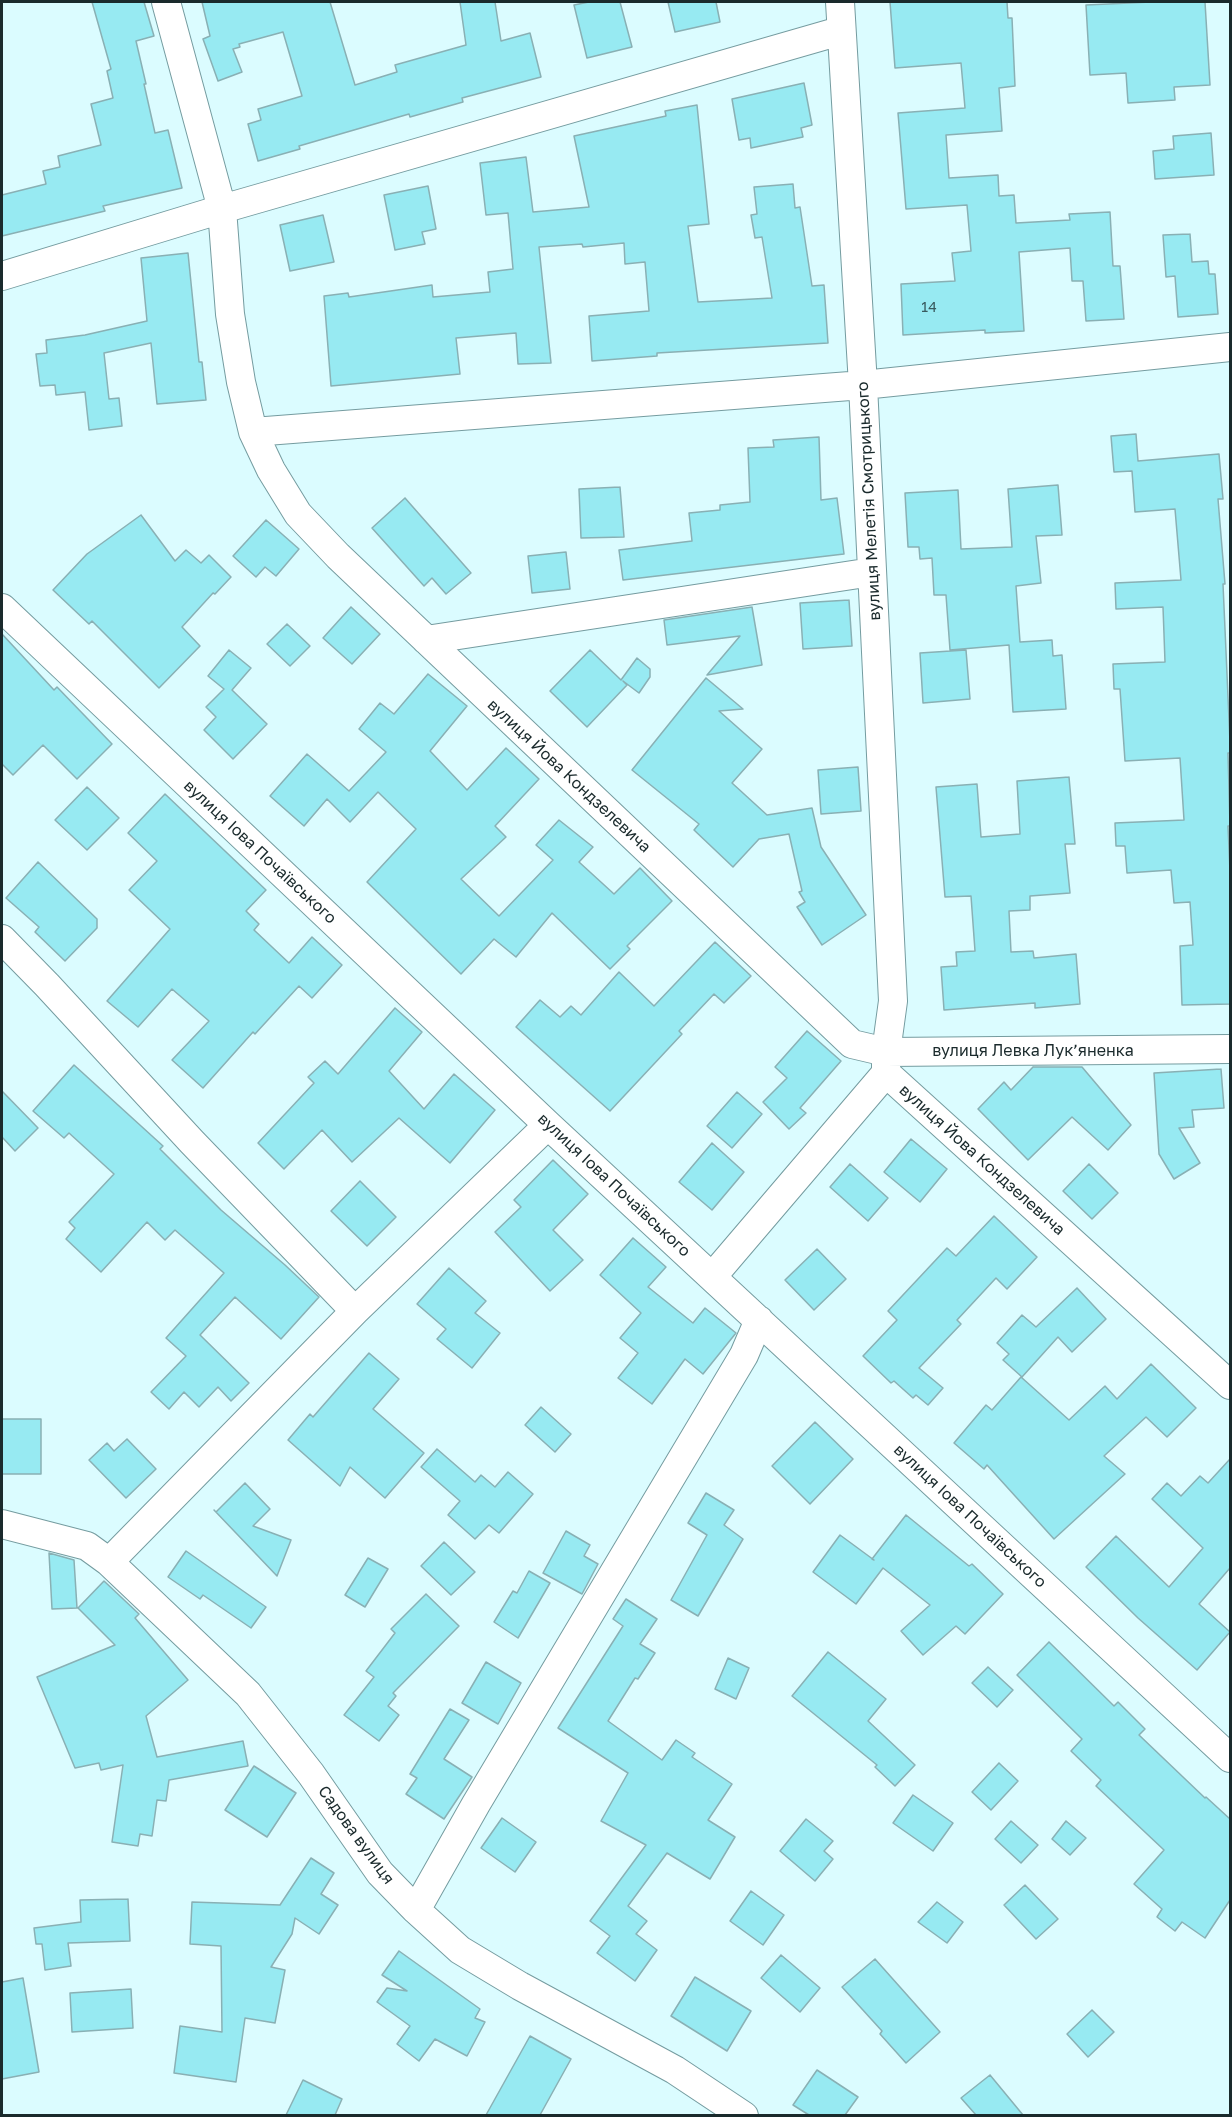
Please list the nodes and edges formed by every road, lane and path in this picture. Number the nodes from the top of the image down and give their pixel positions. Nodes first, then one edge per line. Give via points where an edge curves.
1 (166, 2) edge
2 (840, 2) edge
3 (840, 31) junction
4 (222, 209) junction
5 (2, 276) edge
6 (1230, 347) edge
7 (863, 384) junction
8 (253, 432) junction
9 (872, 572) junction
10 (2, 608) edge
11 (426, 640) junction
12 (2, 939) edge
13 (1230, 1049) edge
14 (886, 1063) junction
15 (548, 1125) junction
16 (712, 1277) junction
17 (355, 1311) junction
18 (759, 1320) junction
19 (1230, 1385) edge
20 (2, 1524) edge
21 (109, 1562) junction
22 (1230, 1758) edge
23 (416, 1910) junction
24 (744, 2115) edge

1 - 4 street, вулиця Йова Кондзелевича
2 - 3 street, вулиця Мелетія Смотрицького
3 - 4 street
3 - 7 street, вулиця Мелетія Смотрицького
4 - 5 street
4 - 8 street, вулиця Йова Кондзелевича via 231,314
6 - 7 street
7 - 8 street
7 - 9 street, вулиця Мелетія Смотрицького
8 - 11 street, вулиця Йова Кондзелевича via 297,514
9 - 11 street
9 - 14 street, вулиця Мелетія Смотрицького via 893,1001
10 - 15 street, вулиця Іова Почаївського
11 - 14 street, вулиця Йова Кондзелевича via 852,1044
12 - 17 street
13 - 14 street, вулиця Левка Лукʼяненка
14 - 16 street
14 - 19 street, вулиця Йова Кондзелевича
15 - 16 street, вулиця Іова Почаївського
15 - 17 street
16 - 18 street, вулиця Іова Почаївського
17 - 21 street
18 - 22 street, вулиця Іова Почаївського
18 - 23 street via 744,1354
20 - 21 street, Садова вулиця via 87,1546
21 - 23 street, Садова вулиця via 248,1694 311,1774 380,1873
23 - 24 street, Садова вулиця via 460,1950 675,2070

